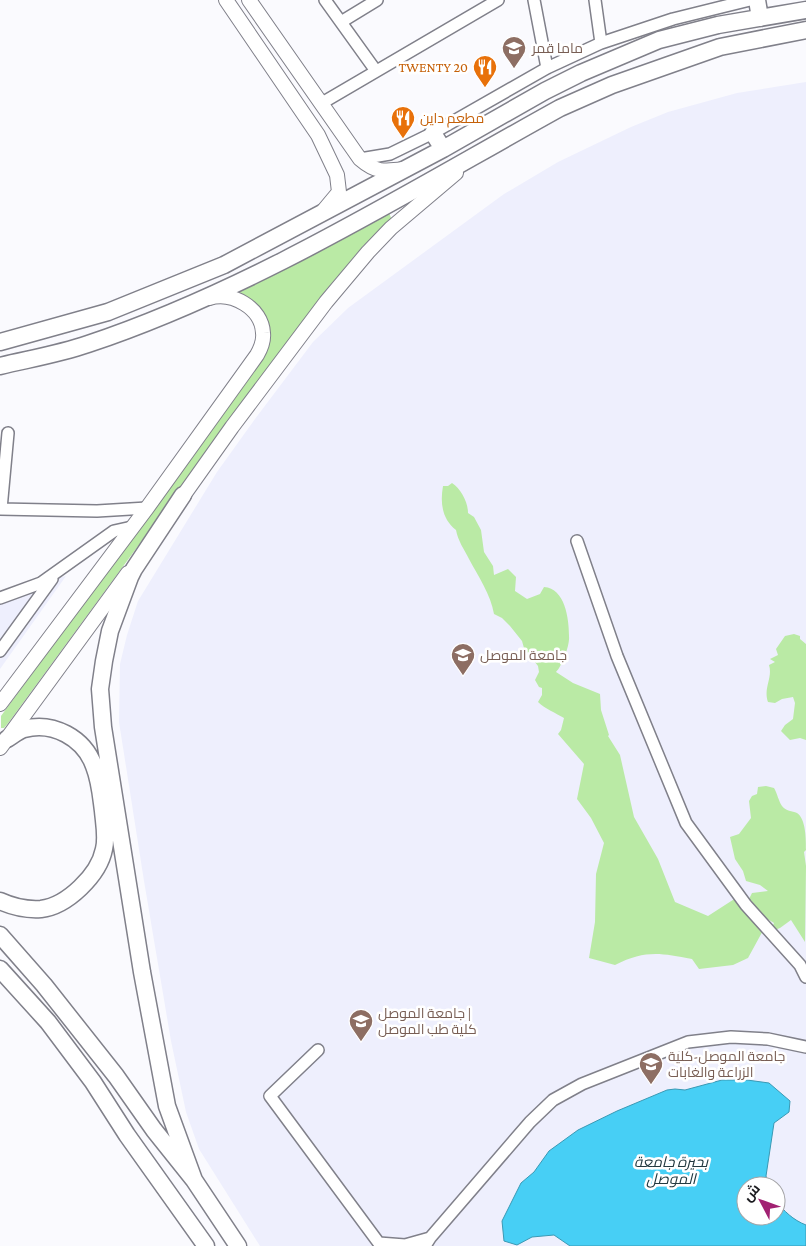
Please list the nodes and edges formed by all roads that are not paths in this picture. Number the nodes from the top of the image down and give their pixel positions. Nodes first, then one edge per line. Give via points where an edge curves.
1 (226, 0) edge
2 (249, 0) edge
3 (325, 0) edge
4 (377, 0) edge
5 (472, 0) edge
6 (498, 0) edge
7 (534, 0) edge
8 (594, 0) edge
9 (749, 0) edge
10 (806, 10) edge
11 (474, 13) junction
12 (760, 18) junction
13 (341, 22) junction
14 (806, 30) edge
15 (600, 42) junction
16 (548, 68) junction
17 (376, 71) junction
18 (581, 73) junction
19 (591, 93) junction
20 (322, 103) junction
21 (433, 133) junction
22 (490, 148) junction
23 (443, 149) junction
24 (360, 158) junction
25 (408, 168) junction
26 (319, 215) junction
27 (189, 304) junction
28 (49, 329) junction
29 (0, 342) edge
30 (57, 353) junction
31 (0, 366) edge
32 (8, 433) dead end
33 (183, 495) junction
34 (147, 508) junction
35 (0, 509) edge
36 (132, 527) junction
37 (577, 541) dead end
38 (55, 575) junction
39 (0, 598) edge
40 (0, 651) edge
41 (0, 704) edge
42 (2, 741) edge
43 (0, 901) edge
44 (0, 936) edge
45 (0, 970) edge
46 (806, 978) edge
47 (806, 1047) edge
48 (318, 1050) dead end
49 (194, 1180) junction
50 (427, 1242) edge
51 (380, 1244) edge
52 (206, 1246) edge
53 (238, 1246) edge

1 - 26 main road via 318,135 337,174 340,192
2 - 20 main road
3 - 13 street
4 - 13 street
5 - 11 street
6 - 11 street
7 - 16 street
8 - 15 street
9 - 12 highway
9 - 15 street
10 - 12 highway
11 - 17 street
12 - 18 highway via 659,40
13 - 17 street
14 - 19 highway via 720,47
15 - 16 street
16 - 21 street
17 - 20 street
18 - 19 highway
18 - 23 highway
19 - 22 highway
20 - 24 main road
21 - 23 highway
21 - 24 street via 390,154
22 - 27 highway via 299,252
22 - 33 main road via 417,204 368,252 326,302
23 - 25 highway
24 - 25 main road via 370,167 386,172
25 - 26 highway
26 - 28 highway via 183,283 108,312
27 - 30 highway via 113,336
27 - 34 main road via 214,296 241,301 262,323 262,345
28 - 29 highway
28 - 30 highway
30 - 31 highway
32 - 35 street
33 - 42 main road
33 - 49 highway via 130,577 110,631 100,689 120,838 154,1039 167,1106
34 - 35 street via 91,512
34 - 36 main road
36 - 38 street via 114,531
36 - 41 main road
37 - 46 street via 617,656 686,823 753,913 800,965
38 - 39 street
38 - 40 street
42 - 43 highway via 23,730 48,727 68,734 82,744 94,764 100,786 104,850 86,883 69,898 42,909 16,908
44 - 49 highway via 56,1000
45 - 52 highway via 48,1022
47 - 50 street via 768,1039 732,1037 688,1042 582,1084 554,1100 530,1122
48 - 51 street via 270,1096
49 - 53 highway
50 - 51 street

